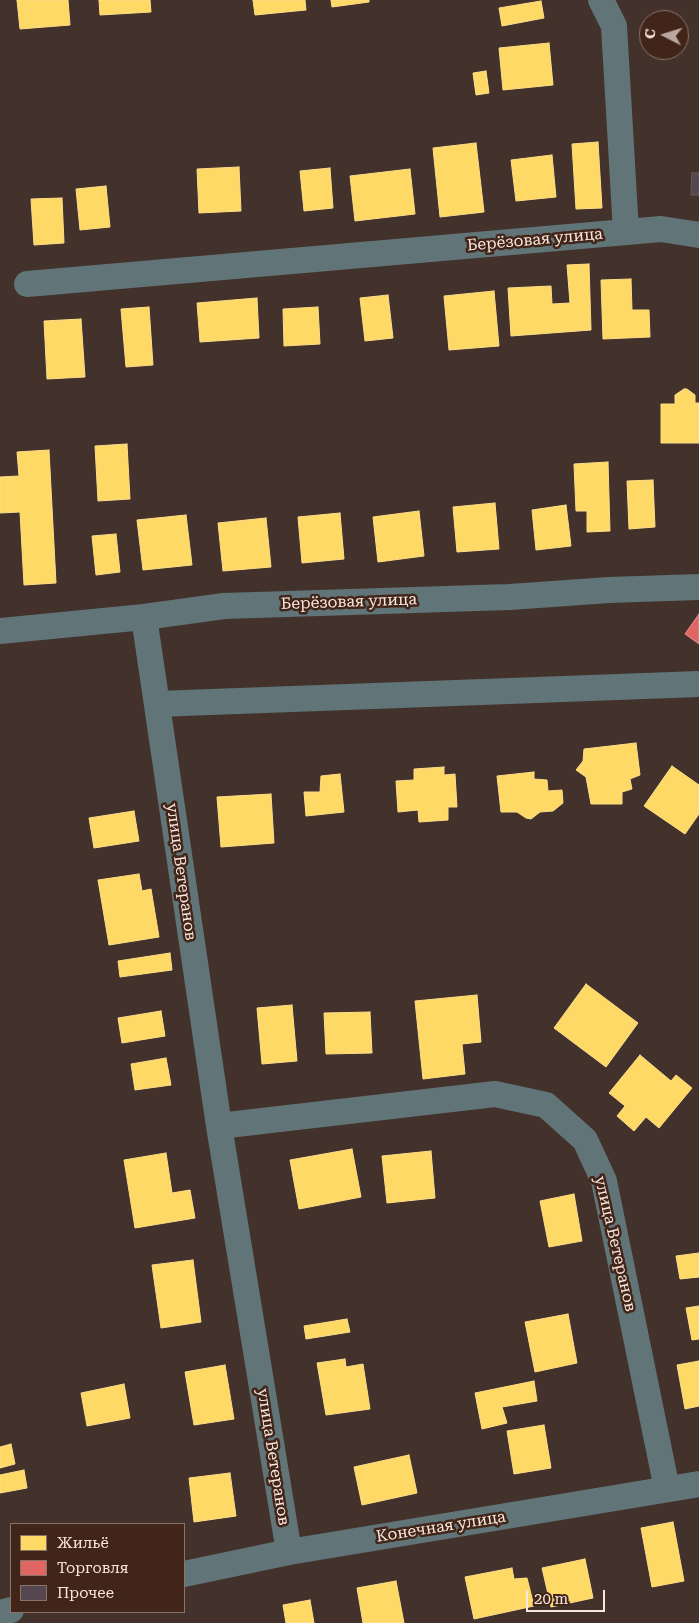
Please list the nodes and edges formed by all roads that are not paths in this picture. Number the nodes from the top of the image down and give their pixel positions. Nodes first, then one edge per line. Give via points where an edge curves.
1 (601, 0) edge
2 (623, 0) edge
3 (614, 26) junction
4 (626, 232) junction
5 (699, 235) edge
6 (27, 284) dead end
7 (699, 586) edge
8 (144, 617) junction
9 (0, 631) edge
10 (699, 684) edge
11 (157, 704) junction
12 (219, 1126) junction
13 (699, 1484) edge
14 (667, 1489) junction
15 (289, 1552) junction
16 (185, 1574) edge

1 - 3 street, Берёзовая улица
2 - 3 street
3 - 4 street, Берёзовая улица
4 - 5 street, Берёзовая улица via 661,229
4 - 6 street, Берёзовая улица
7 - 8 street, Берёзовая улица via 510,597 224,606
8 - 9 street, Берёзовая улица
8 - 11 street, улица Ветеранов
10 - 11 street
11 - 12 street, улица Ветеранов
12 - 14 street, улица Ветеранов via 494,1094 546,1104 585,1140 604,1181
12 - 15 street, улица Ветеранов
13 - 14 street, Конечная улица
14 - 15 street, Конечная улица
15 - 16 street, Конечная улица

